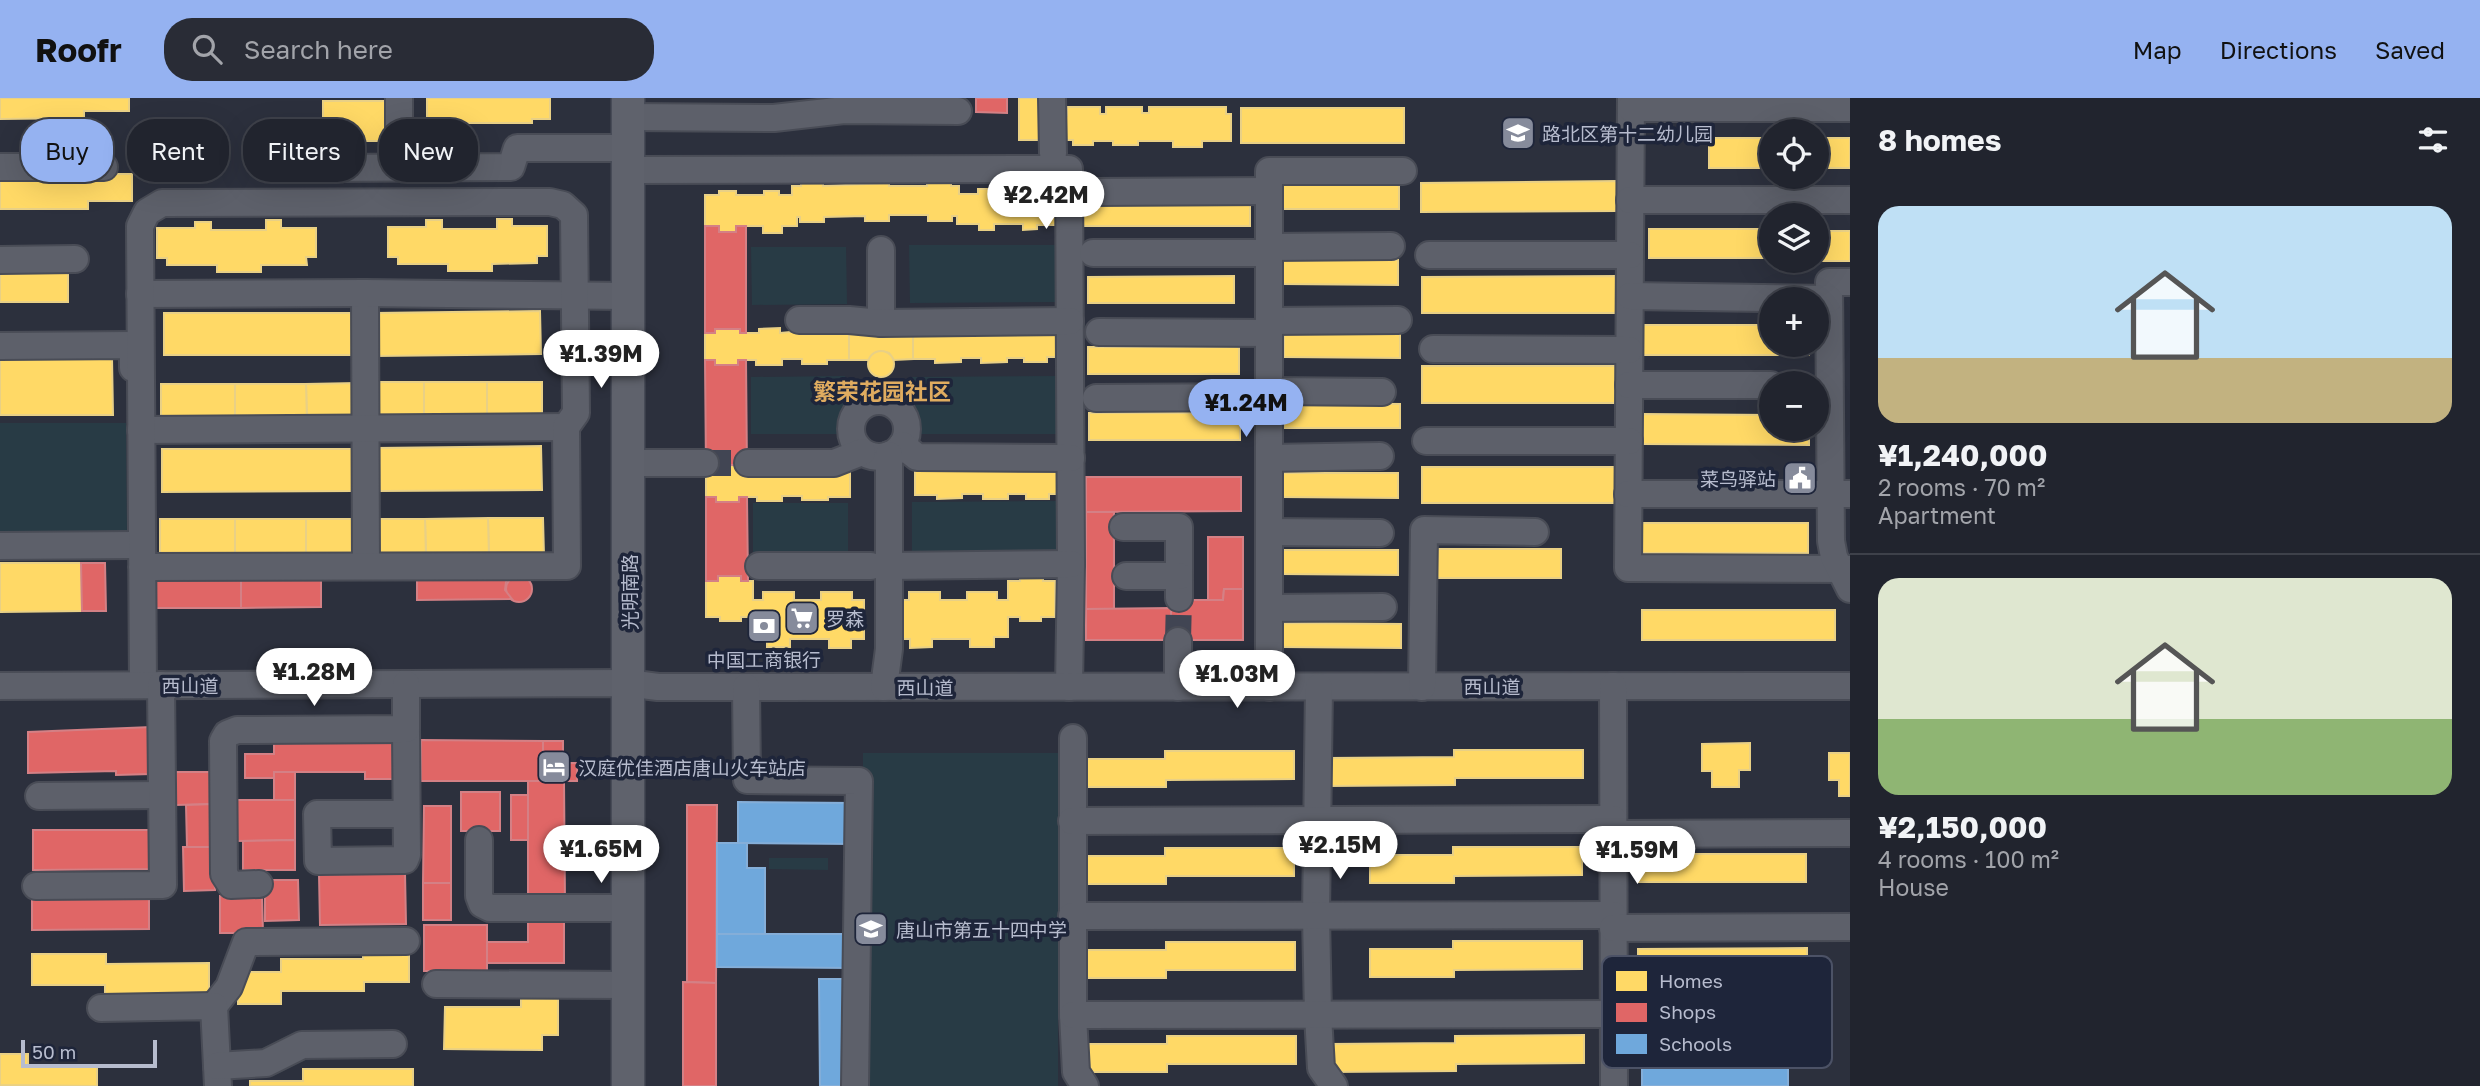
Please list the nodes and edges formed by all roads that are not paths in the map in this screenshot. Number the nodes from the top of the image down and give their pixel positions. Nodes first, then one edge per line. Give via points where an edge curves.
1 (399, 98) edge
2 (1052, 98) edge
3 (1631, 103) edge
4 (628, 107) edge
5 (1850, 108) edge
6 (958, 111) dead end
7 (399, 119) edge
8 (1053, 153) dead end
9 (627, 159) junction
10 (0, 167) edge
11 (21, 167) edge
12 (478, 167) edge
13 (1403, 171) dead end
14 (1269, 191) junction
15 (1093, 192) dead end
16 (1630, 200) junction
17 (1850, 200) edge
18 (1391, 246) dead end
19 (881, 250) dead end
20 (1269, 250) junction
21 (1093, 253) dead end
22 (1429, 255) dead end
23 (1630, 255) junction
24 (75, 259) dead end
25 (0, 260) edge
26 (1850, 282) edge
27 (1829, 287) edge
28 (365, 293) junction
29 (140, 294) junction
30 (576, 295) junction
31 (628, 296) junction
32 (1630, 296) junction
33 (1759, 298) edge
34 (799, 320) dead end
35 (1398, 320) dead end
36 (1070, 321) junction
37 (881, 323) junction
38 (1269, 327) junction
39 (1098, 332) dead end
40 (0, 346) edge
41 (1433, 349) dead end
42 (1629, 350) junction
43 (1629, 385) junction
44 (1759, 385) edge
45 (1382, 392) dead end
46 (1269, 394) junction
47 (1096, 398) dead end
48 (1829, 424) edge
49 (566, 427) junction
50 (365, 429) junction
51 (141, 430) junction
52 (1426, 440) dead end
53 (1629, 440) junction
54 (881, 452) junction
55 (1380, 456) dead end
56 (1070, 458) junction
57 (1269, 458) junction
58 (628, 463) junction
59 (705, 463) tunnel mouth
60 (748, 463) tunnel mouth
61 (1628, 494) junction
62 (1840, 494) edge
63 (1123, 527) dead end
64 (1270, 532) junction
65 (1535, 532) dead end
66 (1380, 533) dead end
67 (0, 546) edge
68 (138, 556) junction
69 (1071, 564) junction
70 (366, 566) junction
71 (759, 566) dead end
72 (880, 566) junction
73 (1126, 576) dead end
74 (1847, 576) edge
75 (1269, 607) junction
76 (1383, 607) dead end
77 (1178, 641) tunnel mouth
78 (627, 683) junction
79 (406, 684) junction
80 (146, 685) junction
81 (273, 685) junction
82 (0, 686) edge
83 (1613, 686) junction
84 (1850, 686) edge
85 (746, 687) junction
86 (884, 687) junction
87 (1069, 687) junction
88 (1178, 687) junction
89 (1269, 687) junction
90 (1319, 687) junction
91 (1422, 687) junction
92 (273, 729) junction
93 (406, 729) junction
94 (1073, 738) dead end
95 (162, 795) junction
96 (39, 796) dead end
97 (406, 814) dead end
98 (1317, 820) junction
99 (1072, 821) junction
100 (1613, 826) junction
101 (1850, 833) edge
102 (479, 840) dead end
103 (259, 884) dead end
104 (36, 886) dead end
105 (628, 908) junction
106 (1072, 916) junction
107 (1316, 916) junction
108 (1613, 921) junction
109 (1850, 927) edge
110 (406, 942) dead end
111 (1613, 956) edge
112 (436, 984) dead end
113 (628, 985) junction
114 (214, 1006) junction
115 (101, 1008) dead end
116 (1602, 1014) edge
117 (1073, 1015) junction
118 (1318, 1015) junction
119 (393, 1044) dead end
120 (1614, 1068) edge
121 (217, 1076) edge
122 (628, 1086) edge
123 (855, 1086) edge
124 (1085, 1086) edge
125 (1334, 1086) edge
126 (1614, 1086) edge

1 - 7 street
2 - 8 street
3 - 5 street
3 - 16 street
4 - 6 street via 774,118 844,110
4 - 9 main road, 光明南路
9 - 12 street via 517,148 511,167
9 - 31 main road, 光明南路
9 - 36 street via 1069,169
10 - 11 street
13 - 14 street via 1269,171
14 - 15 street
14 - 20 street
16 - 17 street
16 - 23 street
18 - 20 street
19 - 37 street
20 - 21 street
20 - 38 street
22 - 23 street
23 - 32 street
24 - 25 street
26 - 27 street via 1829,282
28 - 29 street
28 - 30 street
28 - 50 street
29 - 30 street via 140,226 146,212 162,203 550,201 574,215
29 - 51 street
30 - 31 street
30 - 49 street via 576,414
31 - 58 main road, 光明南路
32 - 33 street
32 - 42 street
34 - 37 street
35 - 38 street
36 - 37 street
36 - 56 street
38 - 39 street
38 - 46 street
40 - 68 street via 133,345
41 - 42 street
42 - 43 street
43 - 44 street
43 - 53 street
45 - 46 street
46 - 47 street
46 - 57 street
48 - 62 street
49 - 50 street
49 - 70 street via 567,566
50 - 51 street
50 - 70 street
51 - 68 street
52 - 53 street
53 - 61 street
54 - 56 street via 917,457
54 - 60 street via 834,463
54 - 72 street
55 - 57 street
56 - 69 street
57 - 64 street
58 - 59 street
58 - 78 main road, 光明南路
61 - 62 street
61 - 74 street via 1628,568
62 - 74 street via 1831,541
63 - 73 street via 1179,527 1179,587
64 - 66 street
64 - 75 street
65 - 91 street via 1424,530
67 - 68 street
68 - 70 street
68 - 80 street
69 - 72 street
69 - 87 street
71 - 72 street
72 - 86 street via 889,649
75 - 76 street
75 - 89 street
77 - 88 street
78 - 79 street, 西山道
78 - 85 street, 西山道 via 658,688
78 - 105 main road, 光明南路
79 - 81 street, 西山道
79 - 93 street
80 - 81 street, 西山道
80 - 82 street, 西山道
80 - 95 street
81 - 92 street
83 - 84 street, 西山道
83 - 91 street, 西山道
83 - 100 street
85 - 86 street, 西山道
85 - 123 street via 747,780 859,782
86 - 87 street, 西山道
87 - 88 street, 西山道
88 - 89 street, 西山道
89 - 90 street, 西山道
90 - 91 street, 西山道
90 - 98 street
92 - 93 street
92 - 103 street via 237,730 222,741 224,874 231,885
93 - 97 street
94 - 99 street
95 - 96 street
95 - 104 street via 163,885
98 - 99 street
98 - 100 street
98 - 107 street
99 - 106 street
100 - 101 street
100 - 108 street
102 - 105 street via 479,896 490,908
105 - 113 main road, 光明南路
106 - 107 street
106 - 117 street
107 - 108 street
107 - 118 street
108 - 109 street
108 - 111 street
110 - 114 street via 246,942 229,987
112 - 113 street
113 - 122 main road, 光明南路
114 - 115 street
114 - 121 street
116 - 118 street
117 - 118 street
117 - 124 street via 1076,1072
118 - 125 street via 1321,1068
119 - 121 street via 302,1045 266,1063
120 - 126 street

